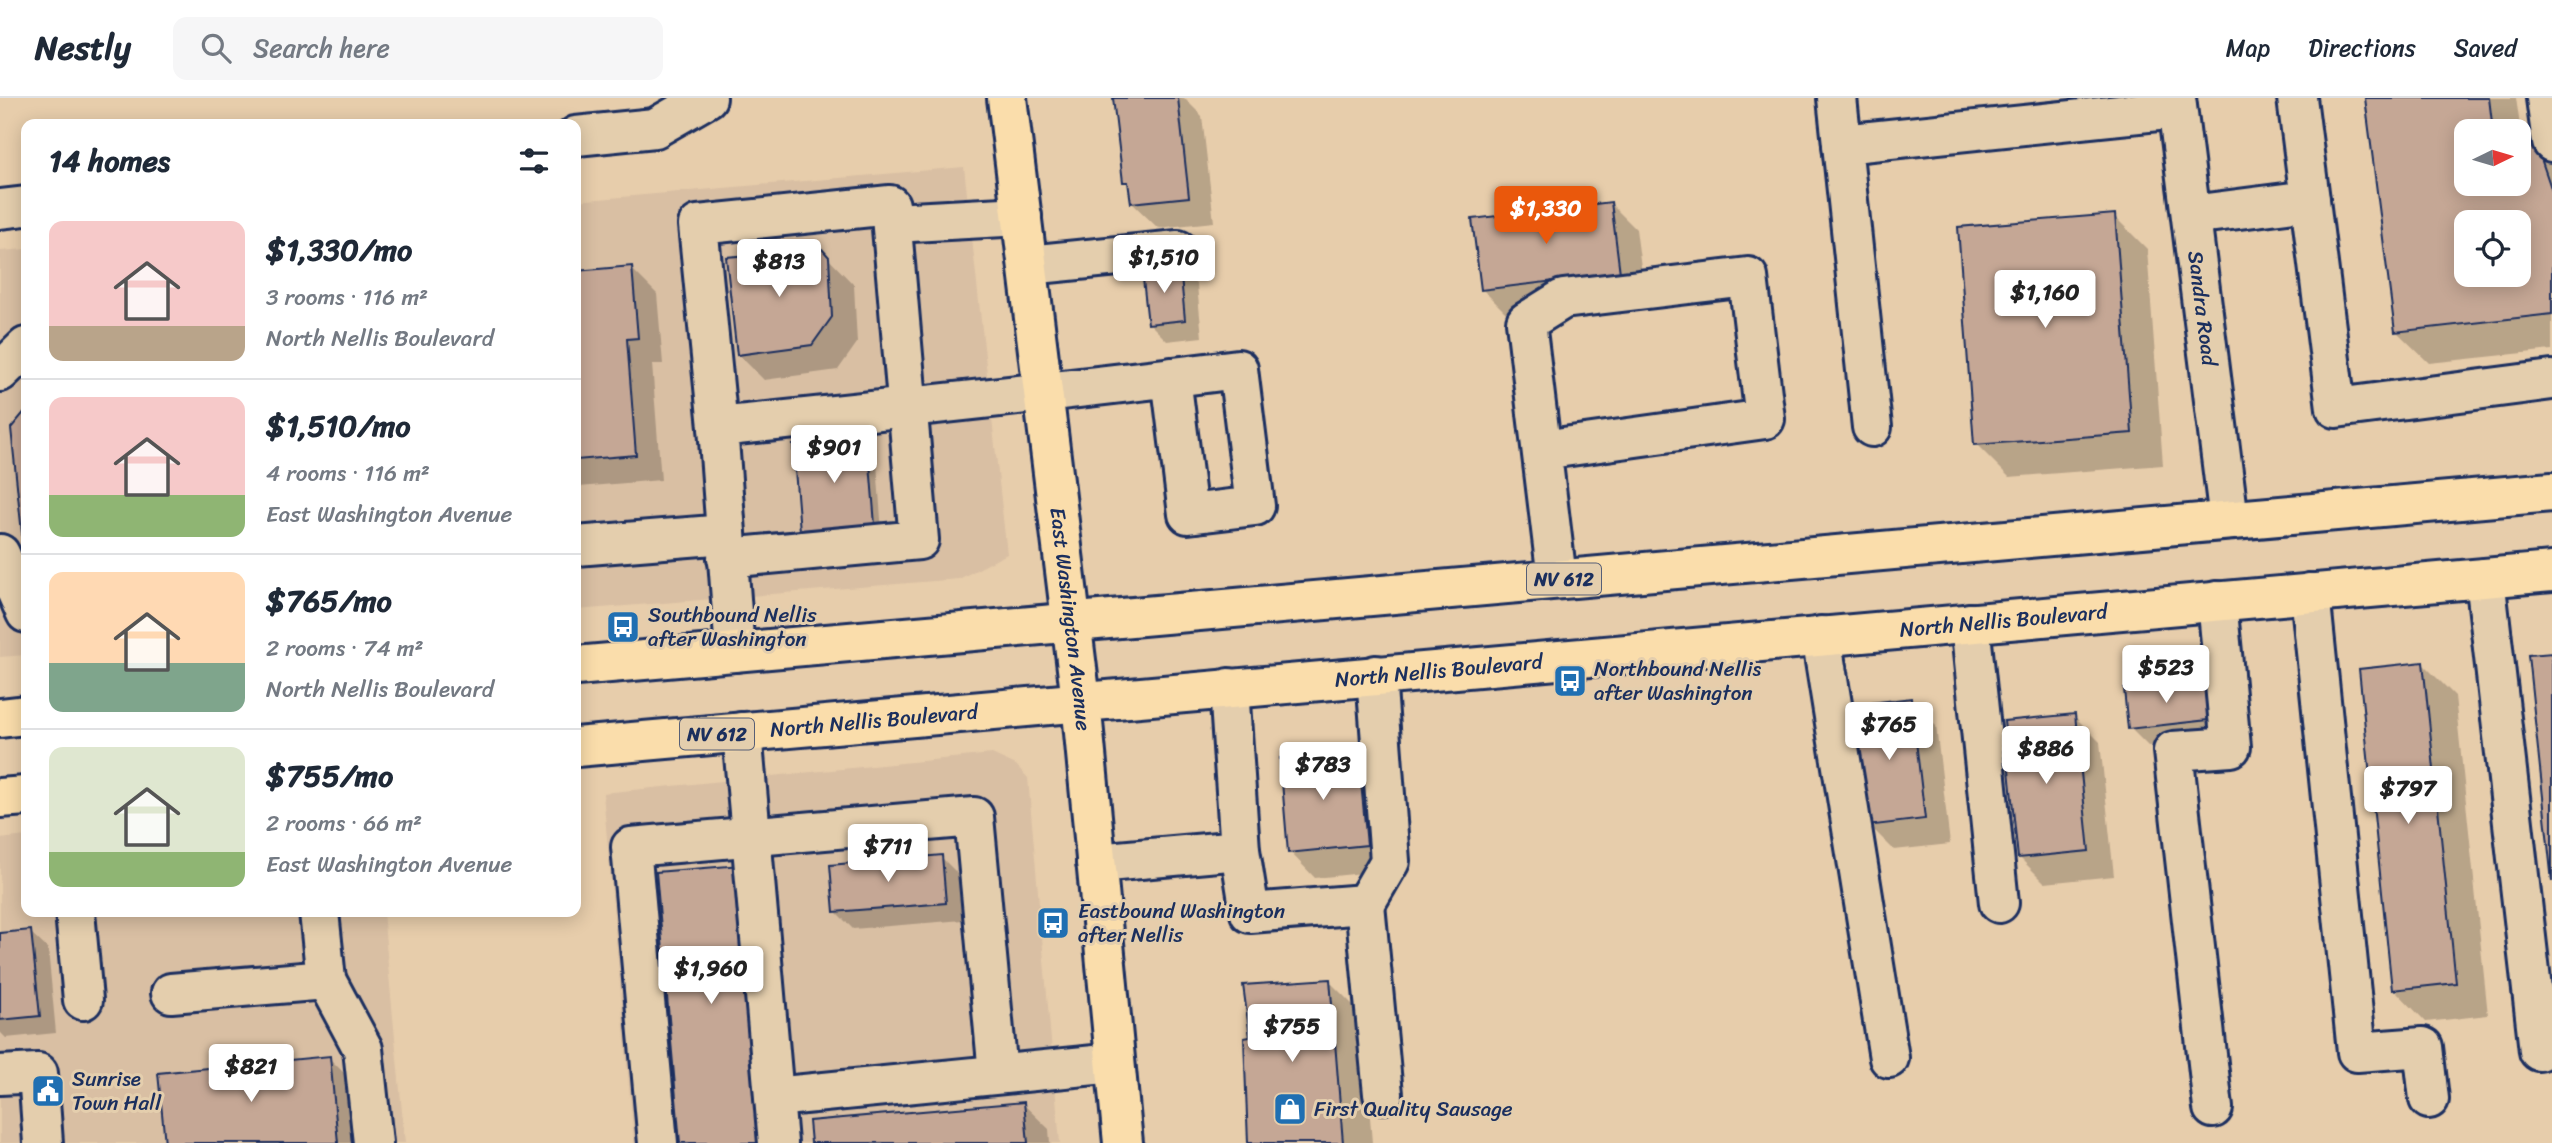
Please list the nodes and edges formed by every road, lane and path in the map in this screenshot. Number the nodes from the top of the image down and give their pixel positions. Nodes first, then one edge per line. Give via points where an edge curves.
1 (1007, 98) edge
2 (1837, 98) edge
3 (2297, 98) edge
4 (2546, 98) edge
5 (701, 102) edge
6 (2176, 104) edge
7 (2081, 109) edge
8 (581, 135) edge
9 (2552, 142) edge
10 (1842, 144) junction
11 (2310, 200) junction
12 (21, 207) edge
13 (0, 209) edge
14 (2191, 215) junction
15 (1022, 216) junction
16 (893, 223) junction
17 (1178, 250) dead end
18 (1028, 265) junction
19 (21, 352) edge
20 (0, 372) edge
21 (1171, 377) dead end
22 (2552, 380) edge
23 (1044, 394) junction
24 (908, 407) junction
25 (718, 426) junction
26 (1872, 427) dead end
27 (1542, 450) junction
28 (2552, 492) edge
29 (2229, 520) junction
30 (581, 546) edge
31 (727, 546) junction
32 (0, 554) edge
33 (2552, 572) edge
34 (2486, 578) junction
35 (1557, 579) junction
36 (2310, 593) junction
37 (2217, 601) junction
38 (21, 602) edge
39 (1072, 622) junction
40 (1970, 623) junction
41 (1821, 636) junction
42 (735, 652) junction
43 (581, 666) edge
44 (1376, 675) junction
45 (1229, 688) junction
46 (1081, 701) junction
47 (21, 716) edge
48 (0, 718) edge
49 (742, 732) junction
50 (581, 747) edge
51 (21, 796) edge
52 (0, 798) edge
53 (750, 837) junction
54 (1240, 850) junction
55 (1096, 863) junction
56 (1999, 903) dead end
57 (1365, 904) junction
58 (75, 917) edge
59 (320, 917) edge
60 (326, 980) junction
61 (171, 993) dead end
62 (83, 1000) dead end
63 (2539, 1051) dead end
64 (1889, 1058) dead end
65 (1115, 1063) junction
66 (998, 1074) junction
67 (0, 1075) edge
68 (1383, 1094) dead end
69 (774, 1097) junction
70 (2429, 1099) dead end
71 (2213, 1108) dead end
72 (43, 1143) edge
73 (373, 1143) edge
74 (658, 1143) edge
75 (778, 1143) edge
76 (1123, 1143) edge

1 - 15 main road, East Washington Avenue
2 - 10 street
3 - 11 street
4 - 9 street
5 - 8 street via 655,128
6 - 7 street
6 - 14 street, Sandra Road
7 - 10 street
10 - 26 street
11 - 14 street
11 - 22 street via 2336,408
12 - 13 street
14 - 29 street, Sandra Road
15 - 16 street
15 - 18 main road, East Washington Avenue
16 - 24 street
16 - 25 street via 890,205 698,225
17 - 18 street
18 - 23 main road, East Washington Avenue
19 - 20 street
21 - 23 street
23 - 24 street
23 - 39 main road, East Washington Avenue
24 - 25 street
24 - 31 street via 919,540
25 - 31 street
27 - 27 street via 1765,419 1748,277 1563,299 1526,322
27 - 35 street
28 - 29 main road, NV 612
29 - 35 main road, NV 612
30 - 31 street
31 - 42 street
32 - 38 street
33 - 34 main road, North Nellis Boulevard / NV 612
34 - 36 main road, North Nellis Boulevard / NV 612
34 - 63 street
35 - 39 main road, NV 612
36 - 37 main road, North Nellis Boulevard / NV 612
36 - 70 street via 2357,1052 2423,1047
37 - 40 main road, North Nellis Boulevard / NV 612
37 - 71 street via 2231,747 2173,751
39 - 42 main road, NV 612
39 - 46 main road, East Washington Avenue
40 - 41 main road, North Nellis Boulevard / NV 612
40 - 56 street
41 - 44 main road, North Nellis Boulevard / NV 612
41 - 64 street
42 - 43 main road, NV 612
44 - 45 main road, North Nellis Boulevard / NV 612
44 - 57 street via 1390,861
45 - 46 main road, North Nellis Boulevard / NV 612
45 - 54 street
46 - 49 main road, North Nellis Boulevard / NV 612
46 - 55 main road, East Washington Avenue
47 - 48 main road
49 - 50 main road, North Nellis Boulevard / NV 612
49 - 53 street
51 - 52 main road
53 - 66 street via 974,817
53 - 69 street
53 - 74 street via 632,847
54 - 55 street
54 - 57 street via 1250,913
55 - 65 main road, East Washington Avenue
57 - 68 street
58 - 62 street
59 - 60 street
60 - 61 street
60 - 73 street via 363,1049
65 - 66 street
65 - 76 main road, East Washington Avenue
66 - 69 street
67 - 72 street via 38,1073
69 - 75 street

